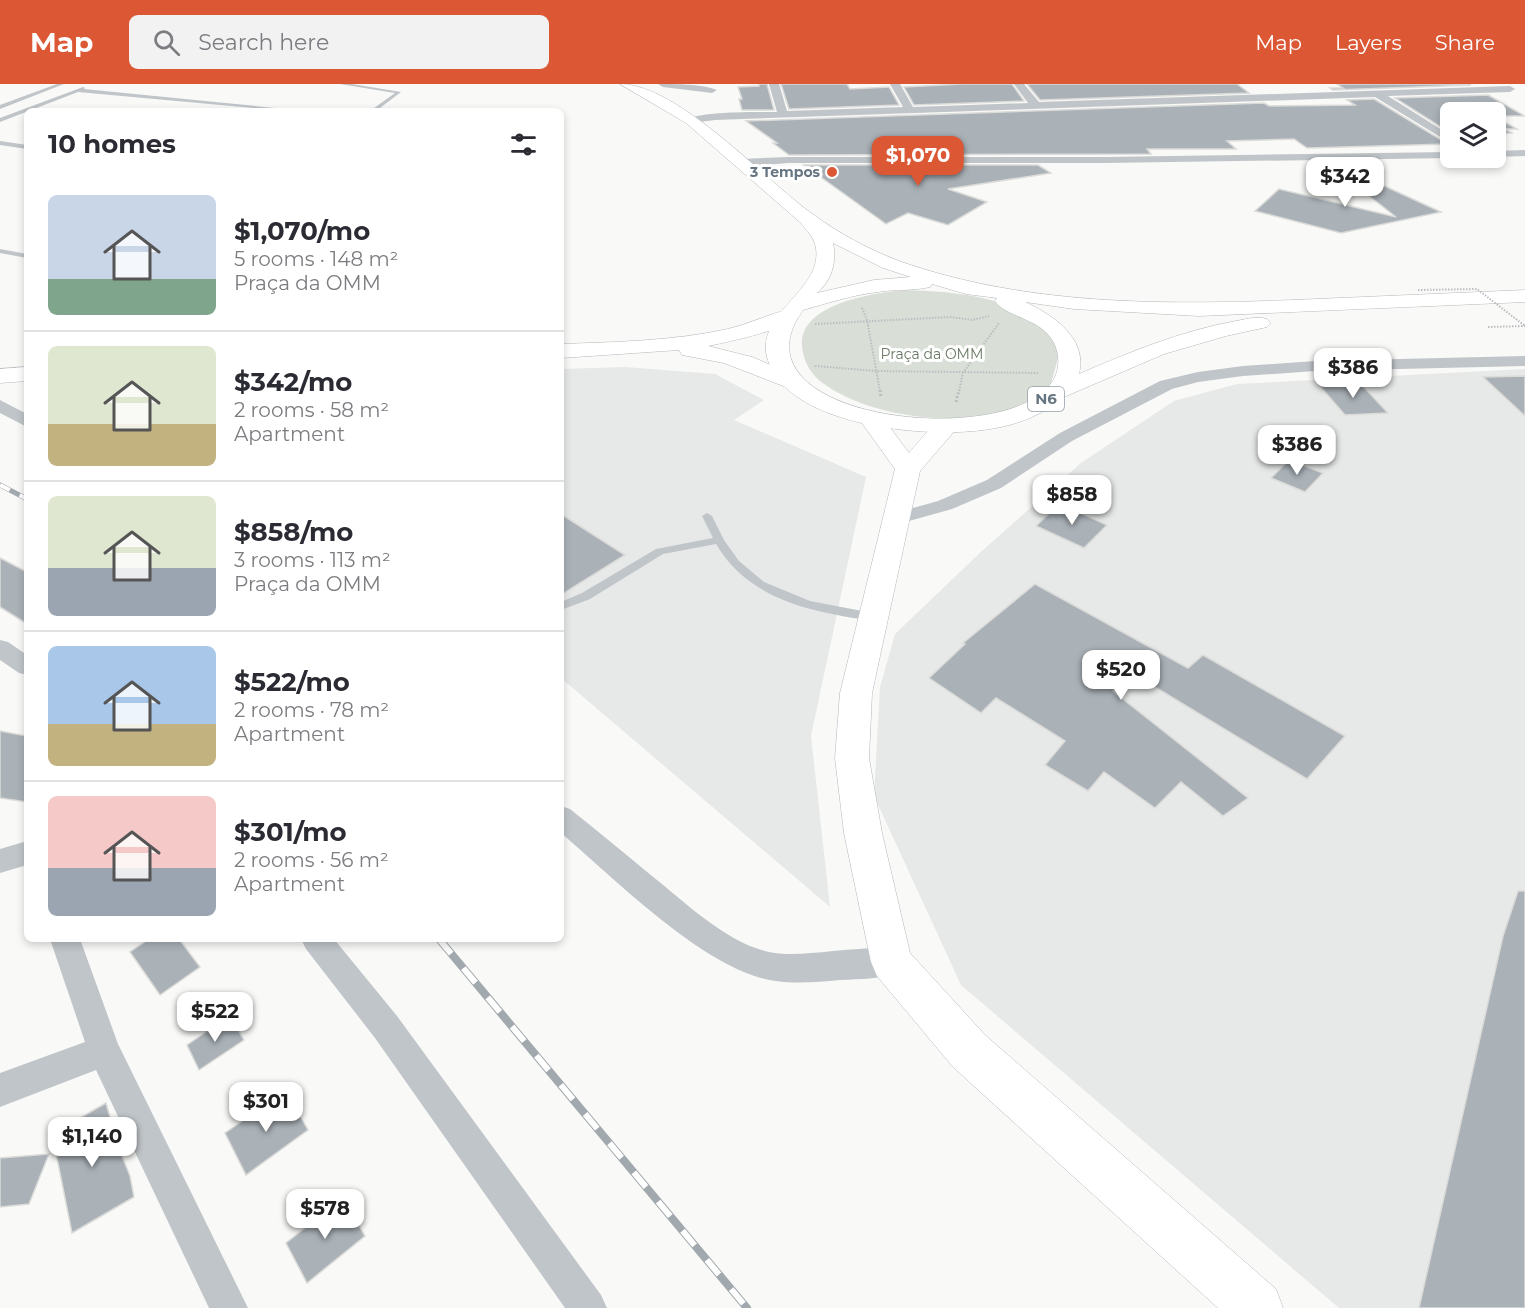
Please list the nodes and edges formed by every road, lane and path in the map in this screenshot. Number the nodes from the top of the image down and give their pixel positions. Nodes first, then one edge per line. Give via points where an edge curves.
1 (62, 84) edge
2 (93, 84) edge
3 (342, 84) edge
4 (627, 84) edge
5 (663, 84) edge
6 (774, 84) edge
7 (895, 84) edge
8 (1019, 84) edge
9 (1360, 84) edge
10 (712, 87) edge
11 (1511, 88) edge
12 (77, 90) junction
13 (1148, 90) dead end
14 (1375, 93) junction
15 (1164, 102) junction
16 (1036, 106) junction
17 (0, 107) edge
18 (31, 108) edge
19 (270, 108) edge
20 (377, 108) edge
21 (910, 110) junction
22 (24, 111) edge
23 (783, 114) junction
24 (716, 117) junction
25 (0, 120) edge
26 (691, 120) junction
27 (1440, 134) edge
28 (0, 143) edge
29 (24, 147) edge
30 (1519, 153) edge
31 (1440, 155) edge
32 (1525, 160) edge
33 (741, 162) junction
34 (807, 219) junction
35 (0, 251) edge
36 (24, 255) edge
37 (857, 287) junction
38 (966, 288) junction
39 (1418, 290) dead end
40 (1525, 296) edge
41 (1525, 311) edge
42 (790, 315) junction
43 (994, 315) dead end
44 (867, 320) junction
45 (1005, 320) dead end
46 (1525, 326) edge
47 (1488, 327) dead end
48 (658, 347) junction
49 (564, 351) edge
50 (1525, 361) edge
51 (781, 366) junction
52 (0, 370) edge
53 (876, 371) junction
54 (24, 372) edge
55 (24, 372) edge
56 (963, 373) junction
57 (0, 376) edge
58 (1063, 382) junction
59 (796, 384) junction
60 (0, 405) edge
61 (24, 420) edge
62 (878, 420) junction
63 (946, 427) junction
64 (908, 469) junction
65 (707, 516) dead end
66 (895, 519) junction
67 (718, 540) junction
68 (564, 605) edge
69 (874, 617) junction
70 (0, 648) edge
71 (24, 665) edge
72 (564, 819) edge
73 (24, 854) edge
74 (0, 861) edge
75 (66, 942) edge
76 (318, 942) edge
77 (892, 962) junction
78 (104, 1051) junction
79 (0, 1090) edge
80 (229, 1308) edge
81 (588, 1308) edge
82 (1257, 1308) edge

1 - 17 lane
2 - 12 lane
3 - 20 lane via 398,92
4 - 26 main road, N6
5 - 10 street
6 - 23 street
7 - 21 street
8 - 16 street
9 - 14 street
10 - 24 street via 709,96
11 - 14 street
12 - 18 lane
12 - 19 lane
13 - 15 street
14 - 15 street
14 - 27 street
15 - 16 street
16 - 21 street
21 - 23 street
22 - 25 lane
23 - 24 street
24 - 26 street
26 - 33 main road, N6
28 - 29 lane
30 - 32 street
31 - 33 street
33 - 34 main road, N6
34 - 38 main road, N6 via 860,251
34 - 42 main road, N6 via 824,244 822,276
35 - 36 lane
37 - 38 main road, N6 via 915,283
37 - 42 main road, N6
37 - 44 path via 857,298
38 - 40 main road, N6 via 1074,303 1199,310
38 - 58 main road, N6 via 1032,312 1055,330 1068,350
39 - 46 path, bridge via 1477,289
41 - 58 main road, N6 via 1277,320 1156,349
42 - 44 path
42 - 48 main road via 742,333
42 - 51 main road, N6 via 779,331 776,348
43 - 44 path via 972,320
44 - 53 path
45 - 56 path via 996,326
46 - 47 path
48 - 49 main road
48 - 59 main road via 723,354
50 - 66 street via 1294,367 1198,377 1166,385 1066,437 994,484 945,505
51 - 53 path
51 - 59 main road, N6
52 - 54 main road
53 - 56 path
53 - 62 path
55 - 57 main road
56 - 58 path
56 - 63 path
58 - 63 main road, N6 via 1032,409 993,422
59 - 62 main road, N6 via 827,404
60 - 61 street
62 - 63 main road, N6
62 - 64 main road
63 - 64 main road
64 - 66 main road
65 - 67 lane
66 - 69 main road
67 - 68 lane via 660,551 586,596
67 - 69 lane via 747,576 767,589 823,609
69 - 77 main road via 856,693 852,758 863,833
70 - 71 street
72 - 77 street via 687,921 736,955 775,967
73 - 74 street
75 - 78 street
76 - 81 street via 386,1028
77 - 82 main road via 969,1051
78 - 79 street
78 - 80 street

